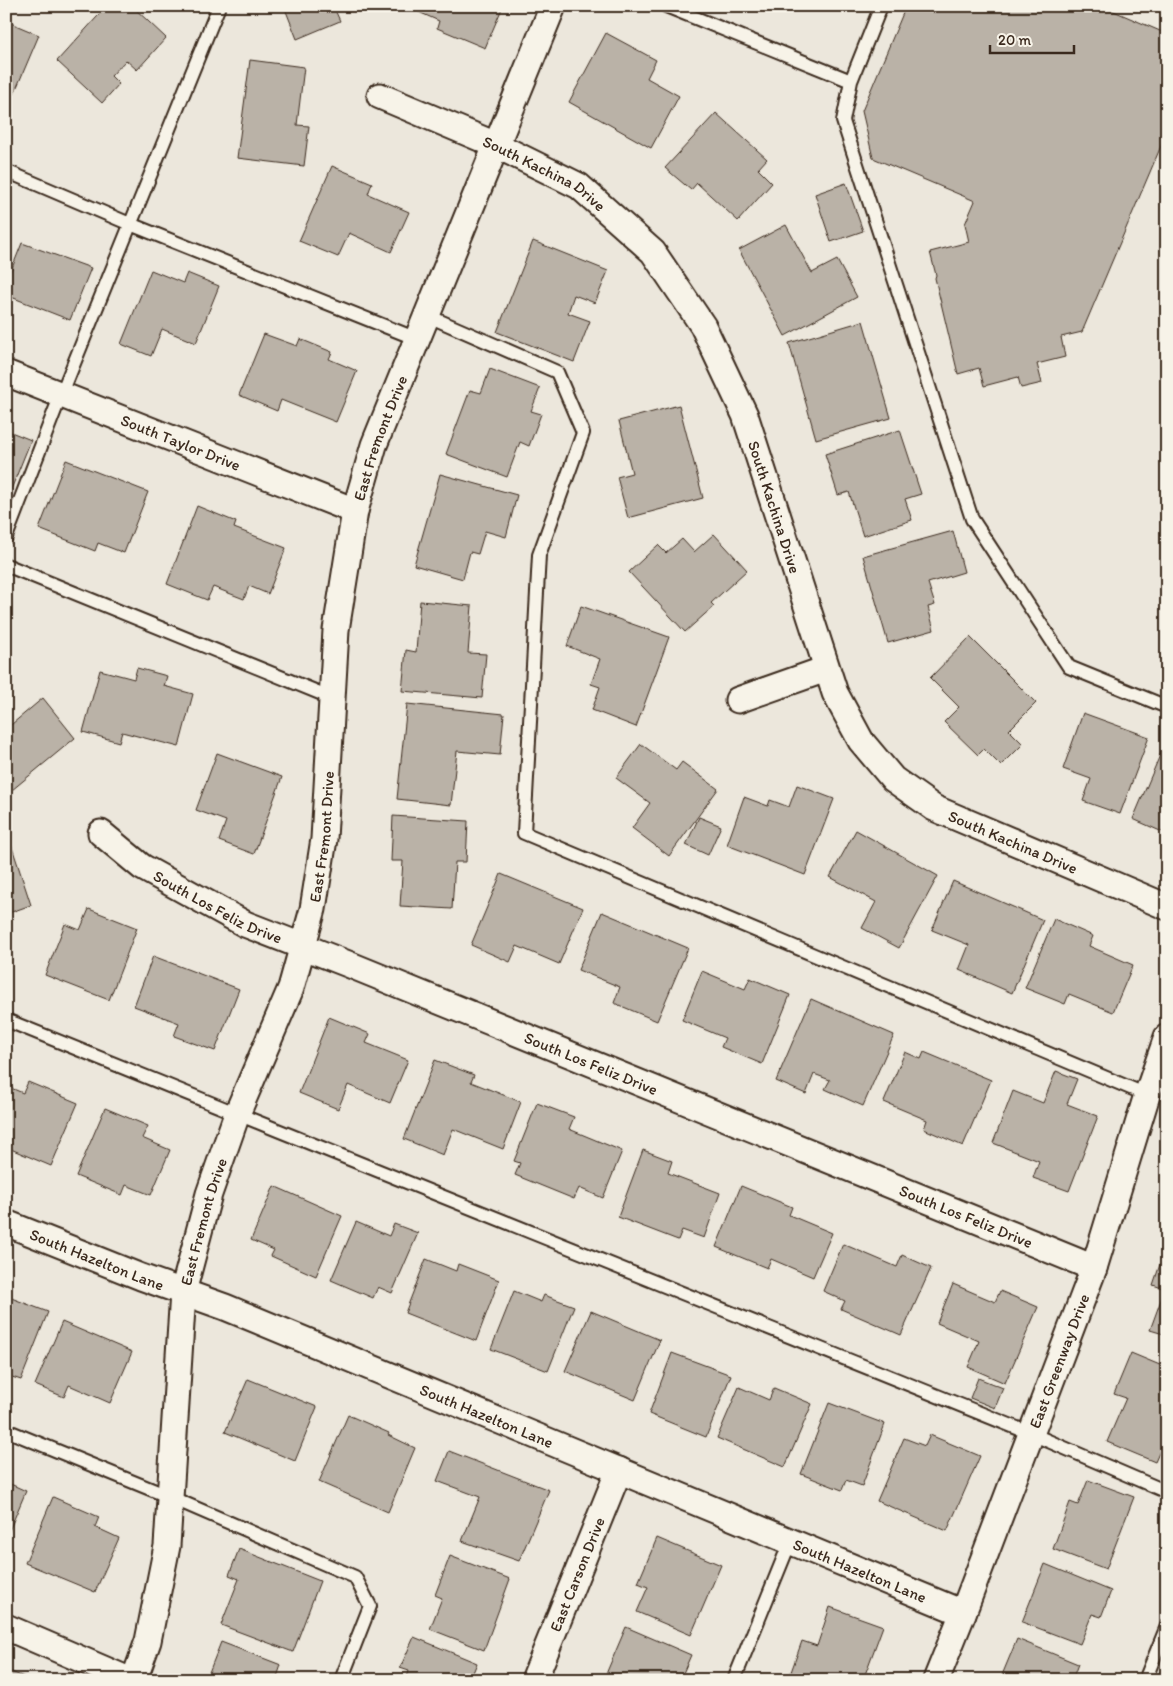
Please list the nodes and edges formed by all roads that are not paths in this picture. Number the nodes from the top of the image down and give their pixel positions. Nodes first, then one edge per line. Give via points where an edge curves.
1 (219, 6) edge
2 (553, 6) edge
3 (666, 6) edge
4 (881, 6) edge
5 (851, 82) junction
6 (380, 96) dead end
7 (496, 145) junction
8 (6, 171) edge
9 (130, 224) junction
10 (426, 315) junction
11 (417, 339) junction
12 (6, 374) edge
13 (61, 396) junction
14 (355, 511) junction
15 (6, 537) edge
16 (6, 565) edge
17 (826, 669) junction
18 (332, 698) junction
19 (738, 700) dead end
20 (1167, 707) edge
21 (100, 833) dead end
22 (1167, 907) edge
23 (303, 946) junction
24 (6, 1020) edge
25 (1167, 1037) edge
26 (1147, 1094) junction
27 (237, 1114) junction
28 (6, 1223) edge
29 (1094, 1268) junction
30 (184, 1292) junction
31 (6, 1430) edge
32 (1032, 1434) junction
33 (618, 1470) junction
34 (1167, 1492) edge
35 (170, 1497) junction
36 (790, 1542) junction
37 (964, 1613) junction
38 (1167, 1626) edge
39 (6, 1627) edge
40 (129, 1680) edge
41 (134, 1680) edge
42 (341, 1680) edge
43 (534, 1680) edge
44 (734, 1680) edge
45 (936, 1680) edge
46 (1145, 1680) edge

1 - 9 lane
2 - 7 street, East Fremont Drive
3 - 5 lane
4 - 5 lane
5 - 20 lane via 843,121 972,519 1069,667
6 - 7 street, South Kachina Drive
7 - 10 street, East Fremont Drive
7 - 17 street, South Kachina Drive via 579,186 653,252 703,326 745,415
8 - 9 lane
9 - 11 lane
9 - 13 lane
10 - 11 street, East Fremont Drive
10 - 26 lane via 557,372 583,433 539,555 524,833
11 - 14 street, East Fremont Drive via 374,446
12 - 13 street, South Taylor Drive
13 - 14 street, South Taylor Drive
13 - 15 lane
14 - 18 street, East Fremont Drive via 336,630
16 - 18 lane
17 - 19 street
17 - 22 street, South Kachina Drive via 834,693 861,741 892,779 934,808
18 - 23 street, East Fremont Drive via 324,838 313,909
21 - 23 street, South Los Feliz Drive via 142,867 245,924
23 - 27 street, East Fremont Drive via 291,988
23 - 29 street, South Los Feliz Drive
24 - 27 lane
25 - 26 street, East Greenway Drive
26 - 29 street, East Greenway Drive
27 - 30 street, East Fremont Drive via 209,1194
27 - 32 lane
28 - 30 street, South Hazelton Lane
29 - 32 street, East Greenway Drive
30 - 33 street, South Hazelton Lane via 225,1306
30 - 35 street, East Fremont Drive
31 - 35 lane
32 - 34 lane
32 - 37 street, East Greenway Drive
33 - 36 street, South Hazelton Lane
33 - 43 street, East Carson Drive
35 - 41 street, East Fremont Drive via 168,1546 148,1641
35 - 42 lane via 355,1578 370,1606
36 - 37 street, South Hazelton Lane
36 - 44 lane
37 - 45 street, East Greenway Drive
38 - 46 lane
39 - 40 street

